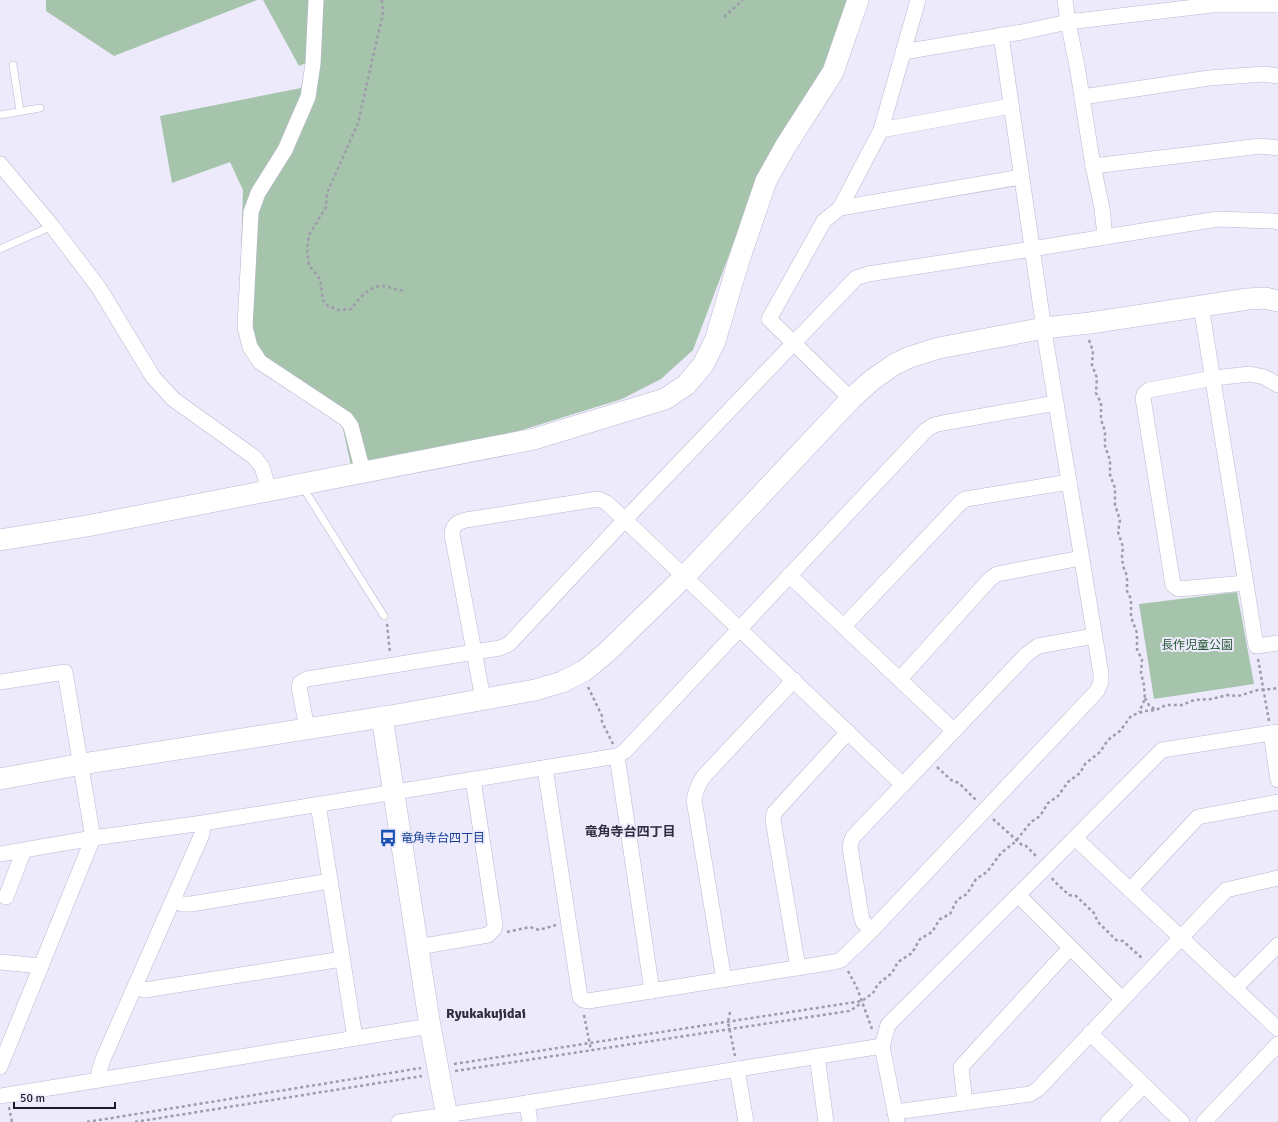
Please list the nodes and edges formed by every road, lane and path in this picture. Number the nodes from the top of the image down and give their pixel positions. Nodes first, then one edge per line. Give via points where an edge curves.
1 (316, 0) edge
2 (382, 0) edge
3 (743, 0) edge
4 (858, 0) edge
5 (918, 0) edge
6 (1065, 0) edge
7 (1278, 5) edge
8 (724, 17) dead end
9 (1068, 22) junction
10 (1001, 35) junction
11 (903, 52) junction
12 (13, 65) dead end
13 (1278, 76) edge
14 (1082, 97) junction
15 (1011, 106) junction
16 (40, 108) dead end
17 (20, 111) junction
18 (0, 114) edge
19 (881, 130) junction
20 (1278, 148) edge
21 (0, 164) edge
22 (1093, 166) junction
23 (1021, 177) junction
24 (840, 208) junction
25 (1278, 222) edge
26 (52, 226) junction
27 (1105, 237) junction
28 (0, 249) edge
29 (1032, 249) junction
30 (404, 291) dead end
31 (1278, 301) edge
32 (1201, 306) junction
33 (1044, 328) junction
34 (1088, 336) dead end
35 (793, 343) junction
36 (1214, 378) junction
37 (1278, 386) edge
38 (851, 399) junction
39 (1056, 403) junction
40 (364, 472) junction
41 (1069, 482) junction
42 (300, 484) junction
43 (269, 490) junction
44 (625, 520) junction
45 (0, 540) edge
46 (1081, 558) junction
47 (789, 575) junction
48 (684, 577) junction
49 (1246, 583) junction
50 (385, 618) joint
51 (844, 626) junction
52 (740, 629) junction
53 (1094, 636) junction
54 (1278, 643) edge
55 (1256, 646) junction
56 (474, 652) junction
57 (390, 658) dead end
58 (900, 679) junction
59 (794, 680) junction
60 (0, 682) edge
61 (584, 683) dead end
62 (1278, 688) edge
63 (1263, 689) junction
64 (1144, 696) junction
65 (483, 699) junction
66 (1157, 709) junction
67 (1138, 713) junction
68 (382, 717) junction
69 (307, 728) junction
70 (953, 730) junction
71 (848, 732) junction
72 (1274, 732) edge
73 (617, 756) junction
74 (82, 764) junction
75 (544, 768) junction
76 (0, 779) edge
77 (473, 779) junction
78 (1278, 780) edge
79 (902, 784) junction
80 (394, 792) junction
81 (1278, 802) edge
82 (318, 804) junction
83 (203, 823) junction
84 (93, 838) junction
85 (1076, 838) junction
86 (24, 850) junction
87 (0, 854) edge
88 (1278, 878) edge
89 (330, 881) junction
90 (1130, 890) junction
91 (1018, 895) junction
92 (6, 896) dead end
93 (173, 900) junction
94 (568, 922) junction
95 (494, 929) junction
96 (872, 930) junction
97 (1181, 937) junction
98 (1278, 945) edge
99 (418, 947) junction
100 (1070, 948) junction
101 (342, 959) junction
102 (841, 960) junction
103 (0, 962) edge
104 (41, 966) junction
105 (798, 968) junction
106 (724, 980) junction
107 (135, 986) junction
108 (1235, 988) junction
109 (652, 991) junction
110 (1122, 999) junction
111 (583, 1000) junction
112 (862, 1001) junction
113 (730, 1012) dead end
114 (728, 1022) junction
115 (430, 1026) junction
116 (730, 1029) junction
117 (1278, 1029) edge
118 (874, 1033) dead end
119 (1090, 1034) junction
120 (355, 1038) junction
121 (590, 1044) junction
122 (1278, 1044) edge
123 (882, 1046) junction
124 (591, 1050) junction
125 (817, 1056) junction
126 (451, 1065) dead end
127 (0, 1067) edge
128 (426, 1067) dead end
129 (737, 1069) junction
130 (452, 1071) dead end
131 (428, 1074) dead end
132 (99, 1080) junction
133 (1144, 1085) junction
134 (0, 1096) edge
135 (527, 1103) junction
136 (965, 1103) junction
137 (896, 1117) edge
138 (447, 1119) edge
139 (88, 1122) edge
140 (135, 1122) edge
141 (398, 1122) edge
142 (530, 1122) edge
143 (746, 1122) edge
144 (826, 1122) edge
145 (1108, 1122) edge
146 (1182, 1122) edge
147 (1204, 1122) edge

1 - 40 street via 313,64 308,97 285,150 258,193 251,212 245,327 250,347 260,362 346,418 351,426
2 - 30 path via 383,13 358,122 327,193 326,207 308,235 307,249 309,265 320,279 323,300 328,306 339,310 351,309 370,290 381,286
3 - 8 path
4 - 40 street via 833,72 766,181 715,341 703,365 686,385 665,399 534,439
5 - 11 street
6 - 9 street
7 - 9 street via 1212,5
9 - 10 street
9 - 14 street
10 - 11 street
10 - 15 street
11 - 19 street
12 - 17 lane
13 - 14 street via 1264,74 1209,78
14 - 22 street
15 - 19 street
15 - 23 street
16 - 17 lane
17 - 18 lane
19 - 24 street
20 - 22 street via 1261,146
21 - 26 street
22 - 27 street
23 - 24 street
23 - 29 street
24 - 35 street via 824,221 769,319
25 - 27 street via 1218,219
26 - 28 lane
26 - 43 street via 99,288 153,377 173,399 254,457 262,467
27 - 29 street
29 - 33 street
29 - 35 street via 856,278
31 - 32 street via 1265,298 1248,299
32 - 33 street
32 - 36 street
33 - 38 street via 939,348 910,357 887,369
33 - 39 street
34 - 64 path via 1093,351 1092,365 1097,378 1096,393 1101,403 1101,420 1106,431 1105,446 1110,460 1110,475 1115,488 1115,505 1120,520 1118,532 1123,547 1122,560 1128,576 1126,587 1131,599 1131,617 1137,633 1137,649 1142,660
35 - 38 street
35 - 44 street
36 - 37 street via 1250,374 1264,377
36 - 49 street
36 - 49 street via 1149,390 1143,398 1173,585 1179,589
38 - 48 street
39 - 41 street
39 - 47 street via 943,423 926,430
40 - 42 street
41 - 46 street
41 - 51 street via 966,498
42 - 43 street
42 - 50 lane
43 - 45 street via 87,526
44 - 48 street
44 - 56 street via 509,644
44 - 56 street via 607,503 592,499 455,524 452,534
46 - 53 street
46 - 58 street via 997,574
47 - 51 street
47 - 52 street
48 - 52 street
48 - 65 street via 584,672 550,686
49 - 55 street
50 - 57 path
51 - 58 street
52 - 59 street
52 - 73 street
53 - 70 street via 1033,649
53 - 96 street via 1101,674 1097,691
54 - 55 street
55 - 63 path
56 - 65 street
56 - 69 street via 307,679 300,683 299,687
58 - 70 street
59 - 71 street
59 - 106 street via 704,776 695,791 694,800
60 - 74 street via 65,672
61 - 73 path via 602,716 602,722
62 - 63 path
63 - 66 path via 1238,696 1227,695 1194,700 1182,705 1166,705
63 - 72 path
64 - 66 path via 1150,707
64 - 67 path
65 - 68 street
66 - 67 path
67 - 112 path via 1131,716 1100,752 1085,764 1080,773 1048,803 1040,816 1027,825 987,872 976,879 967,894 957,900 950,914 940,919 932,932 920,939 912,954 898,962 892,973
68 - 69 street
68 - 80 street
69 - 74 street
70 - 79 street
71 - 79 street
71 - 105 street via 774,813 773,820
72 - 78 street
72 - 85 street via 1162,750
73 - 75 street
73 - 109 street
74 - 76 street
74 - 84 street
75 - 77 street
75 - 94 street
77 - 80 street
77 - 95 street
79 - 96 street via 851,842 861,915 866,926
80 - 82 street
80 - 99 street
81 - 90 street via 1198,817
82 - 83 street
82 - 89 street
83 - 84 street
83 - 93 street via 202,834
84 - 86 street
84 - 104 street
85 - 90 street
85 - 91 street
86 - 87 street
86 - 92 street
88 - 97 street via 1226,890
89 - 93 street via 192,904 182,904
89 - 101 street
90 - 97 street
91 - 100 street
91 - 123 street via 888,1025
93 - 107 street
94 - 95 path via 539,930 530,927 501,932
94 - 111 street via 580,997
95 - 99 street via 488,935
96 - 102 street
97 - 108 street
97 - 110 street
98 - 108 street
99 - 115 street
100 - 110 street
100 - 136 street via 961,1067
101 - 107 street via 145,990
101 - 120 street
102 - 105 street
102 - 112 path
103 - 104 street
104 - 127 street
105 - 106 street
106 - 109 street
107 - 132 street via 102,1059
108 - 117 street
109 - 111 street
110 - 119 street
111 - 121 path
112 - 114 path
112 - 116 path via 849,1011
112 - 118 path
113 - 114 path
114 - 116 path
114 - 121 path
115 - 120 street
115 - 138 street
116 - 124 path
116 - 129 path
119 - 133 street
119 - 136 street via 1038,1089 1030,1094
120 - 132 street
121 - 124 path
121 - 126 path
122 - 147 street
123 - 125 street
123 - 137 street
124 - 130 path
125 - 129 street
125 - 144 street
128 - 139 path
129 - 135 street
129 - 143 street
131 - 140 path
132 - 134 street
133 - 145 street
133 - 146 street
135 - 138 street
135 - 142 street
136 - 137 street
138 - 141 street

